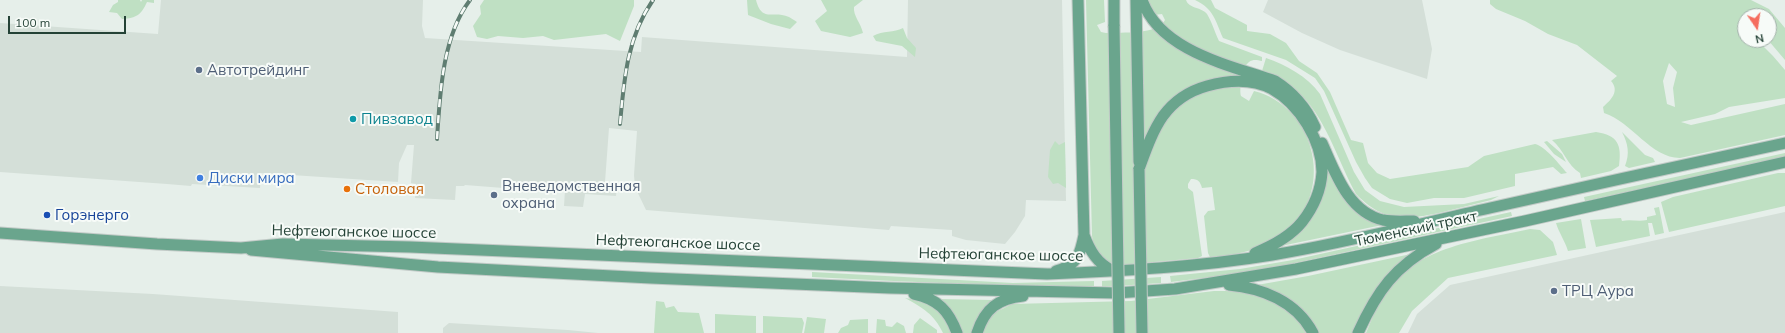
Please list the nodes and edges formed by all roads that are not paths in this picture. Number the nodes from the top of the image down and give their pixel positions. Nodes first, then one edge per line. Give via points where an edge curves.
1 (1078, 0) edge
2 (1114, 0) edge
3 (1136, 0) edge
4 (1142, 0) edge
5 (1258, 80) junction
6 (1785, 143) edge
7 (1785, 162) edge
8 (1140, 168) junction
9 (1431, 222) junction
10 (0, 233) edge
11 (1084, 235) junction
12 (1459, 235) junction
13 (241, 248) junction
14 (1218, 262) junction
15 (1114, 272) junction
16 (1047, 274) junction
17 (1214, 283) junction
18 (890, 288) junction
19 (1048, 293) junction
20 (957, 333) edge
21 (977, 333) edge
22 (1119, 333) edge
23 (1142, 333) edge
24 (1313, 333) edge
25 (1358, 333) edge

1 - 11 main road
2 - 22 main road, bridge
3 - 8 main road
4 - 5 main road via 1152,20 1164,33 1186,48
5 - 8 main road via 1231,80 1212,84 1189,92 1174,103 1163,115 1152,134
5 - 9 main road via 1275,81 1288,89 1302,103 1343,188 1359,207 1383,220
5 - 14 main road via 1284,98 1306,125 1320,158 1322,174 1319,190 1310,211 1289,235 1253,254
6 - 9 main road, Тюменский тракт
7 - 12 main road, Тюменский тракт
8 - 23 main road, bridge
9 - 14 main road, Тюменский тракт via 1348,241
10 - 13 main road, Нефтеюганское шоссе
11 - 15 main road via 1095,257 1103,266
11 - 16 main road via 1077,259 1067,268
12 - 17 main road, Тюменский тракт via 1303,268
12 - 25 main road via 1415,256 1391,277 1376,296
13 - 16 main road, Нефтеюганское шоссе via 283,244 410,246
13 - 18 main road, Нефтеюганское шоссе via 260,252 438,267
14 - 15 main road, Тюменский тракт
15 - 16 main road, Нефтеюганское шоссе
17 - 19 main road, Тюменский тракт via 1124,293
17 - 24 main road via 1250,288 1276,297 1297,312
18 - 19 main road, Нефтеюганское шоссе
18 - 20 main road via 925,296 938,303 948,314
19 - 21 main road via 998,302 987,312

